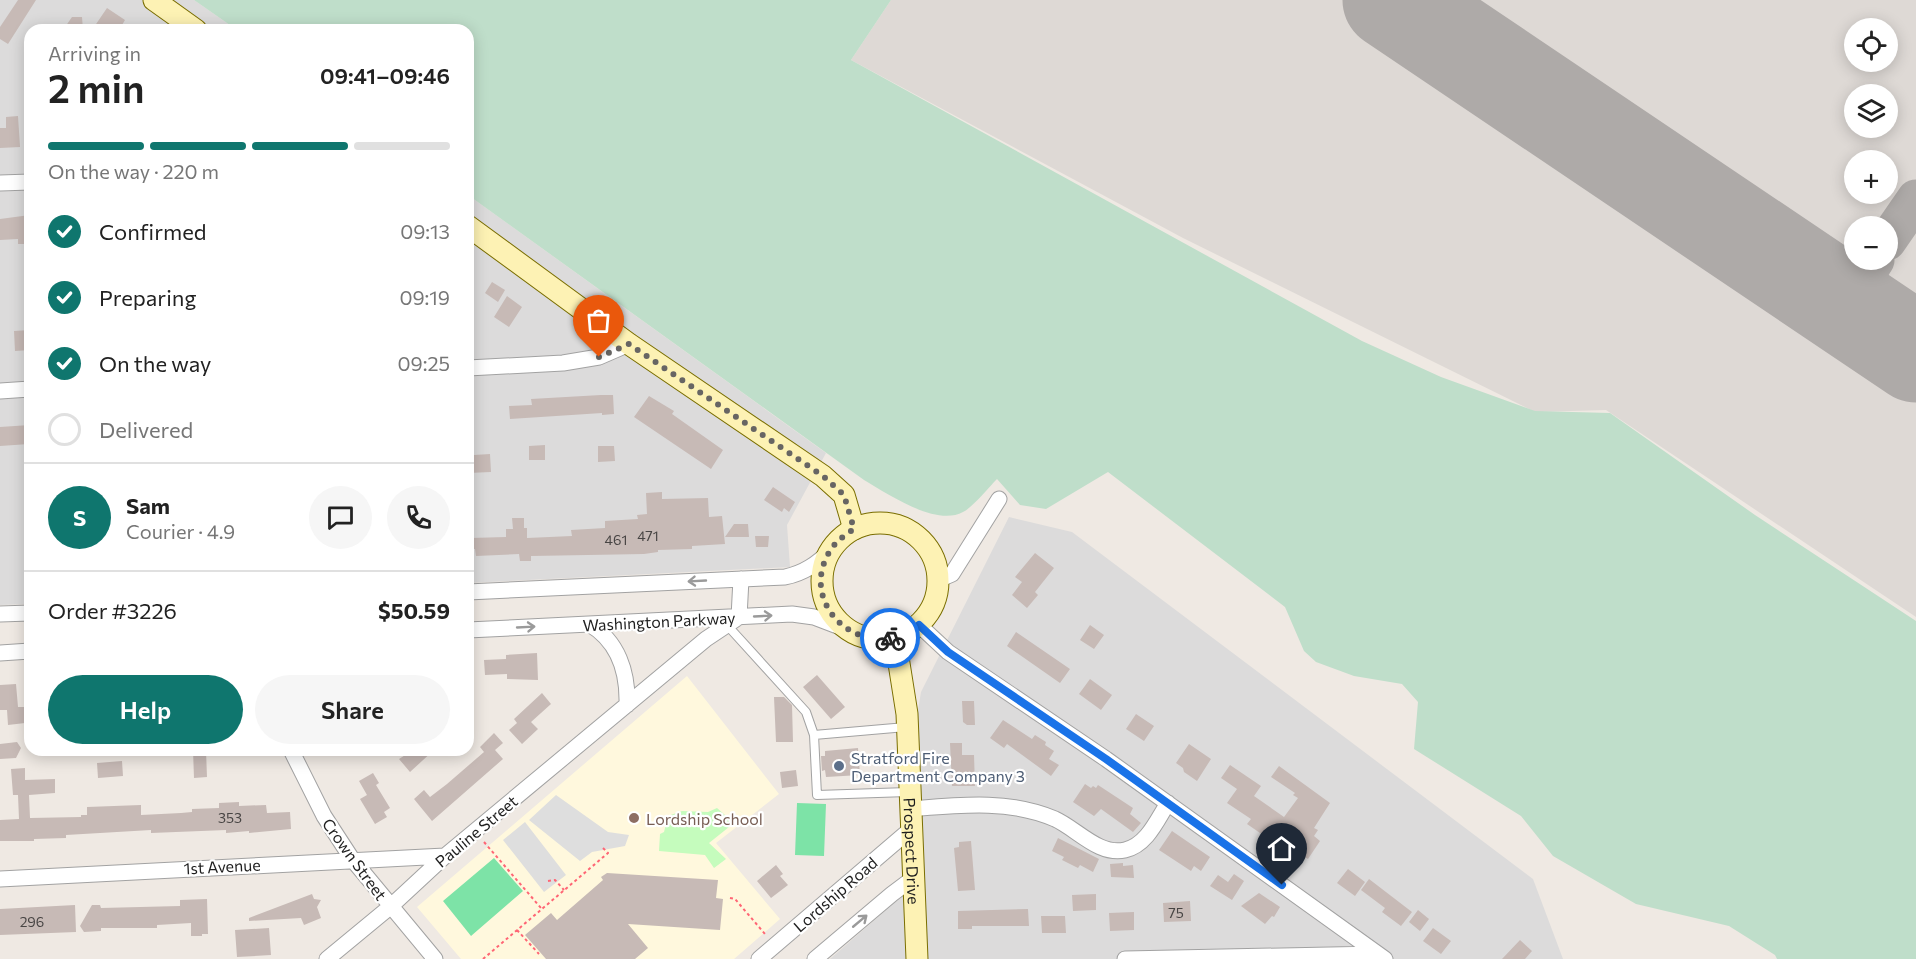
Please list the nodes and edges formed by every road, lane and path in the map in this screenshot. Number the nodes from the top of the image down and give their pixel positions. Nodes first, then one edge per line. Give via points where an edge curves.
1 (154, 0) edge
2 (188, 24) edge
3 (24, 182) edge
4 (0, 183) edge
5 (474, 230) edge
6 (629, 344) junction
7 (474, 368) edge
8 (24, 389) edge
9 (0, 391) edge
10 (999, 499) dead end
11 (854, 529) junction
12 (831, 550) junction
13 (741, 579) junction
14 (938, 580) junction
15 (474, 592) edge
16 (24, 613) edge
17 (0, 614) edge
18 (729, 620) junction
19 (589, 624) junction
20 (919, 625) junction
21 (474, 630) edge
22 (848, 630) junction
23 (895, 638) junction
24 (24, 651) edge
25 (0, 653) edge
26 (627, 705) junction
27 (907, 727) junction
28 (814, 735) junction
29 (294, 756) edge
30 (1167, 803) junction
31 (910, 810) junction
32 (475, 831) junction
33 (603, 848) dead end
34 (445, 856) junction
35 (352, 859) junction
36 (0, 879) edge
37 (912, 879) junction
38 (548, 881) dead end
39 (564, 890) junction
40 (730, 898) dead end
41 (390, 907) junction
42 (542, 909) junction
43 (517, 930) junction
44 (775, 945) junction
45 (539, 954) dead end
46 (1382, 956) edge
47 (327, 959) edge
48 (435, 959) edge
49 (483, 959) edge
50 (759, 959) edge
51 (816, 959) edge
52 (917, 959) edge
53 (1125, 959) edge

1 - 2 main road
3 - 4 street
5 - 6 main road
6 - 7 street via 599,357 563,363
6 - 11 main road via 823,476 844,495
8 - 9 street
10 - 14 street via 952,574
11 - 12 main road
11 - 14 main road via 886,523 916,536 928,549
12 - 13 street via 800,574
12 - 22 main road via 822,571 823,594 832,615
13 -> 15 street
13 - 18 street
14 - 20 main road via 936,597
16 - 17 street
18 - 19 street, Washington Parkway
18 -> 22 street, Washington Parkway via 792,614 814,617
18 - 26 street, Pauline Street
18 - 28 lane via 806,712
21 -> 19 street, Washington Parkway
19 - 26 street via 606,636 618,654 628,688
20 - 23 main road
20 - 30 street via 948,652
22 - 23 main road via 879,640
23 - 27 main road, Prospect Drive
24 - 25 street
26 - 32 street, Pauline Street
27 - 28 lane
27 - 31 main road, Prospect Drive
28 - 31 lane via 817,795
29 - 35 street, Crown Street via 324,816
30 - 31 street via 1138,845 1118,851 1098,846 1056,819 1017,808 977,804
30 - 46 street
31 - 37 main road, Prospect Drive
31 - 44 street, Lordship Road
32 - 34 street, Pauline Street
32 - 42 path
33 - 39 path via 608,853
34 - 35 street, 1st Avenue
34 - 41 street, Pauline Street
35 - 36 street, 1st Avenue
35 - 41 street, Crown Street
51 -> 37 street
37 - 52 main road, Prospect Drive
38 - 39 path via 555,880
39 - 42 path
40 - 44 path
41 - 47 street, Pauline Street
41 - 48 street, Crown Street
42 - 43 path
43 - 45 path
43 - 49 path
44 - 50 street, Lordship Road
46 - 53 street

